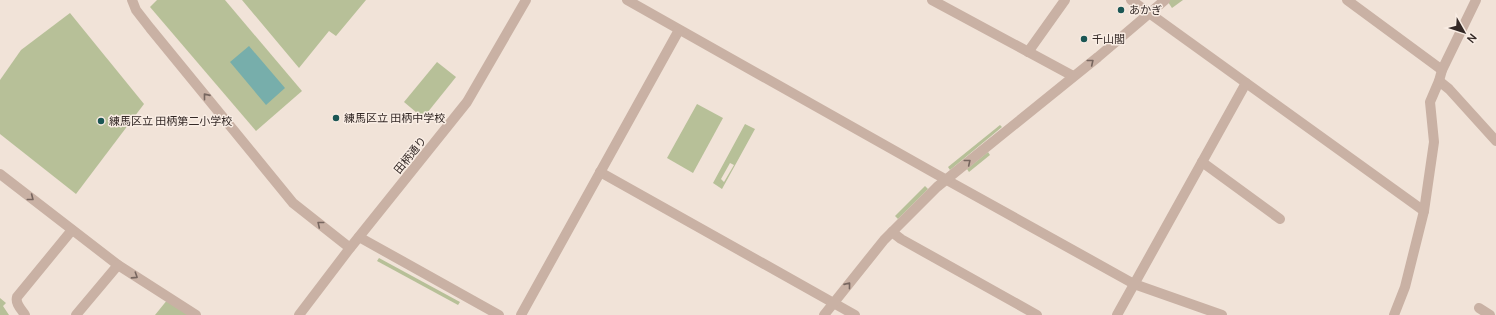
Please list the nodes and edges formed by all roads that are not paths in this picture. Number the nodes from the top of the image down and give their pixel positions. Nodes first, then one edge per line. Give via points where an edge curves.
1 (132, 0) edge
2 (526, 0) edge
3 (627, 0) edge
4 (932, 0) edge
5 (1065, 0) edge
6 (1131, 0) edge
7 (1165, 0) edge
8 (1347, 0) edge
9 (1476, 0) edge
10 (1149, 13) junction
11 (679, 30) junction
12 (1028, 52) junction
13 (1442, 70) junction
14 (1073, 76) junction
15 (1439, 81) junction
16 (1246, 83) junction
17 (1496, 141) edge
18 (1202, 162) junction
19 (600, 172) junction
20 (0, 174) edge
21 (946, 180) junction
22 (1424, 211) junction
23 (1280, 219) dead end
24 (72, 230) junction
25 (892, 232) junction
26 (359, 237) junction
27 (350, 248) junction
28 (118, 265) junction
29 (1134, 284) junction
30 (833, 303) junction
31 (1479, 308) dead end
32 (25, 315) edge
33 (76, 315) edge
34 (196, 315) edge
35 (299, 315) edge
36 (499, 315) edge
37 (521, 315) edge
38 (824, 315) edge
39 (855, 315) edge
40 (1038, 315) edge
41 (1117, 315) edge
42 (1222, 315) edge
43 (1394, 315) edge
44 (1490, 315) edge

27 -> 1 street via 293,202 150,28 136,10
2 - 26 street, 田柄通り via 467,102
3 - 11 street
4 - 12 street
5 - 12 street
6 - 10 street
7 - 10 street
8 - 13 street
9 - 13 street
14 -> 10 street
10 - 16 street
11 - 19 street
11 - 21 street
12 - 14 street
13 - 15 street
21 -> 14 street
15 - 17 street
15 - 22 street via 1430,102 1434,142
16 - 18 street
16 - 22 street
18 - 23 street
18 - 29 street
19 - 30 street
19 - 37 street
20 -> 24 street
21 - 25 street
21 - 29 street
22 - 43 street via 1405,287
24 - 28 street
24 - 32 street via 16,300
30 -> 25 street
25 - 40 street
26 - 27 street, 田柄通り
26 - 36 street
27 - 35 street, 田柄通り
28 - 33 street
28 -> 34 street
29 - 41 street
29 - 42 street
30 - 38 street
30 - 39 street
31 - 44 street

